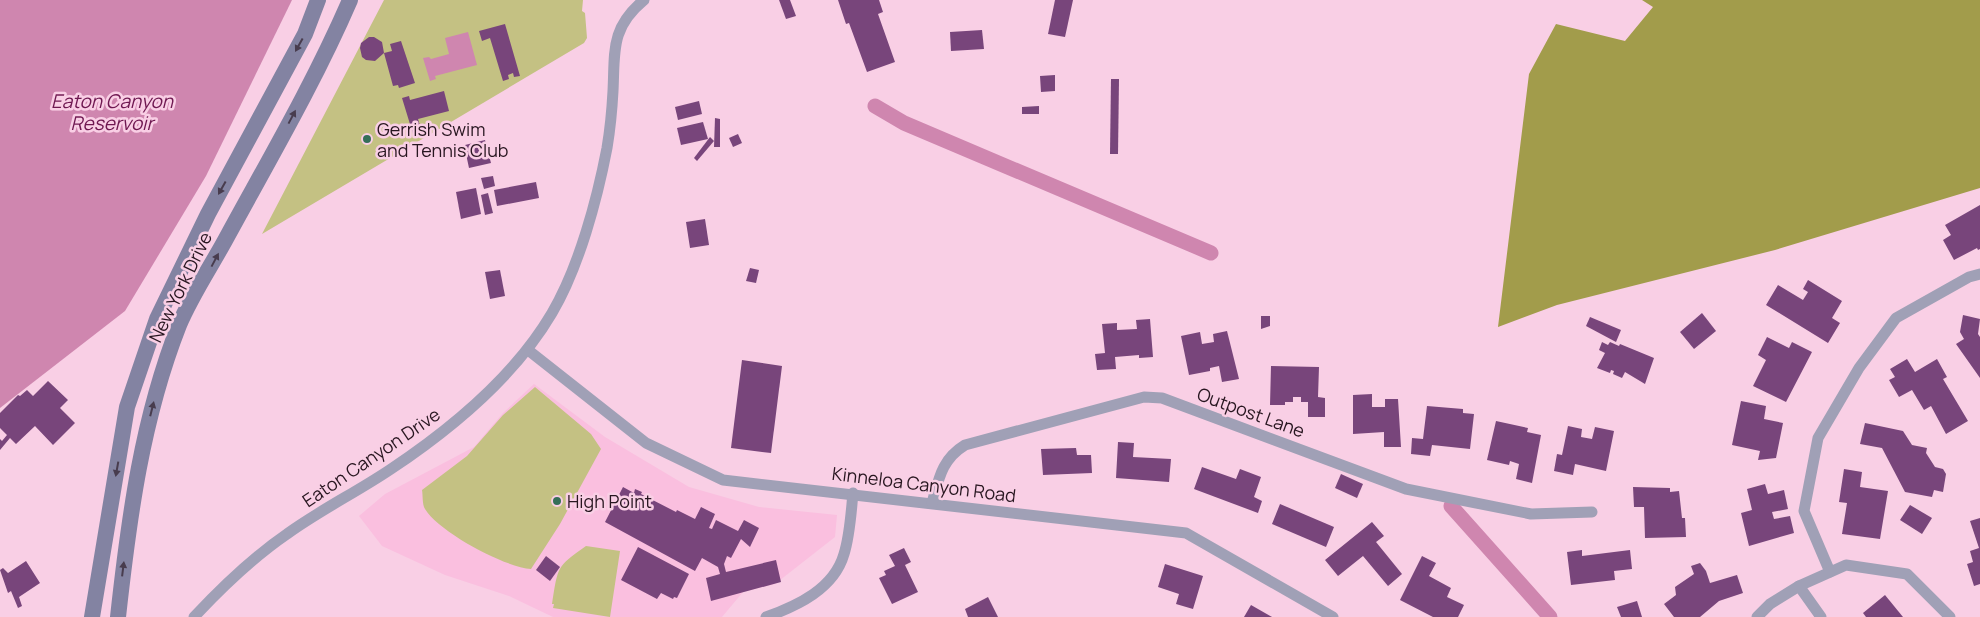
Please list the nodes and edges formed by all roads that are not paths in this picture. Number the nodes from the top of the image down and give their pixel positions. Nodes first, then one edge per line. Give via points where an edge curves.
1 (318, 0) edge
2 (350, 0) edge
3 (644, 0) edge
4 (1980, 274) edge
5 (528, 350) junction
6 (853, 493) junction
7 (932, 503) junction
8 (1592, 512) dead end
9 (1830, 572) junction
10 (1799, 586) junction
11 (92, 617) edge
12 (118, 617) edge
13 (194, 617) edge
14 (766, 617) edge
15 (1333, 617) edge
16 (1757, 617) edge
17 (1821, 617) edge
18 (1950, 617) edge

1 -> 11 main road, New York Drive via 305,34 208,214 157,319 127,407
12 -> 2 main road, New York Drive via 130,512 145,437 159,381 177,331 315,75
3 - 5 street, Eaton Canyon Drive via 631,11 619,31 613,58 607,148 583,242 553,311
4 - 9 street via 1896,318 1859,368 1818,438 1804,511
5 - 6 street, Kinneloa Canyon Road via 646,443 723,480
5 - 13 street, Eaton Canyon Drive via 452,425 390,470 287,533 235,574
6 - 7 street, Kinneloa Canyon Road
6 - 14 street via 844,554 835,572 804,600
7 - 8 street, Outpost Lane via 941,469 948,458 965,445 1144,397 1162,398 1406,488 1531,514
7 - 15 street, Kinneloa Canyon Road via 1186,533
9 - 10 street
9 - 18 street via 1846,565 1907,574
10 - 16 street via 1770,604
10 - 17 street

